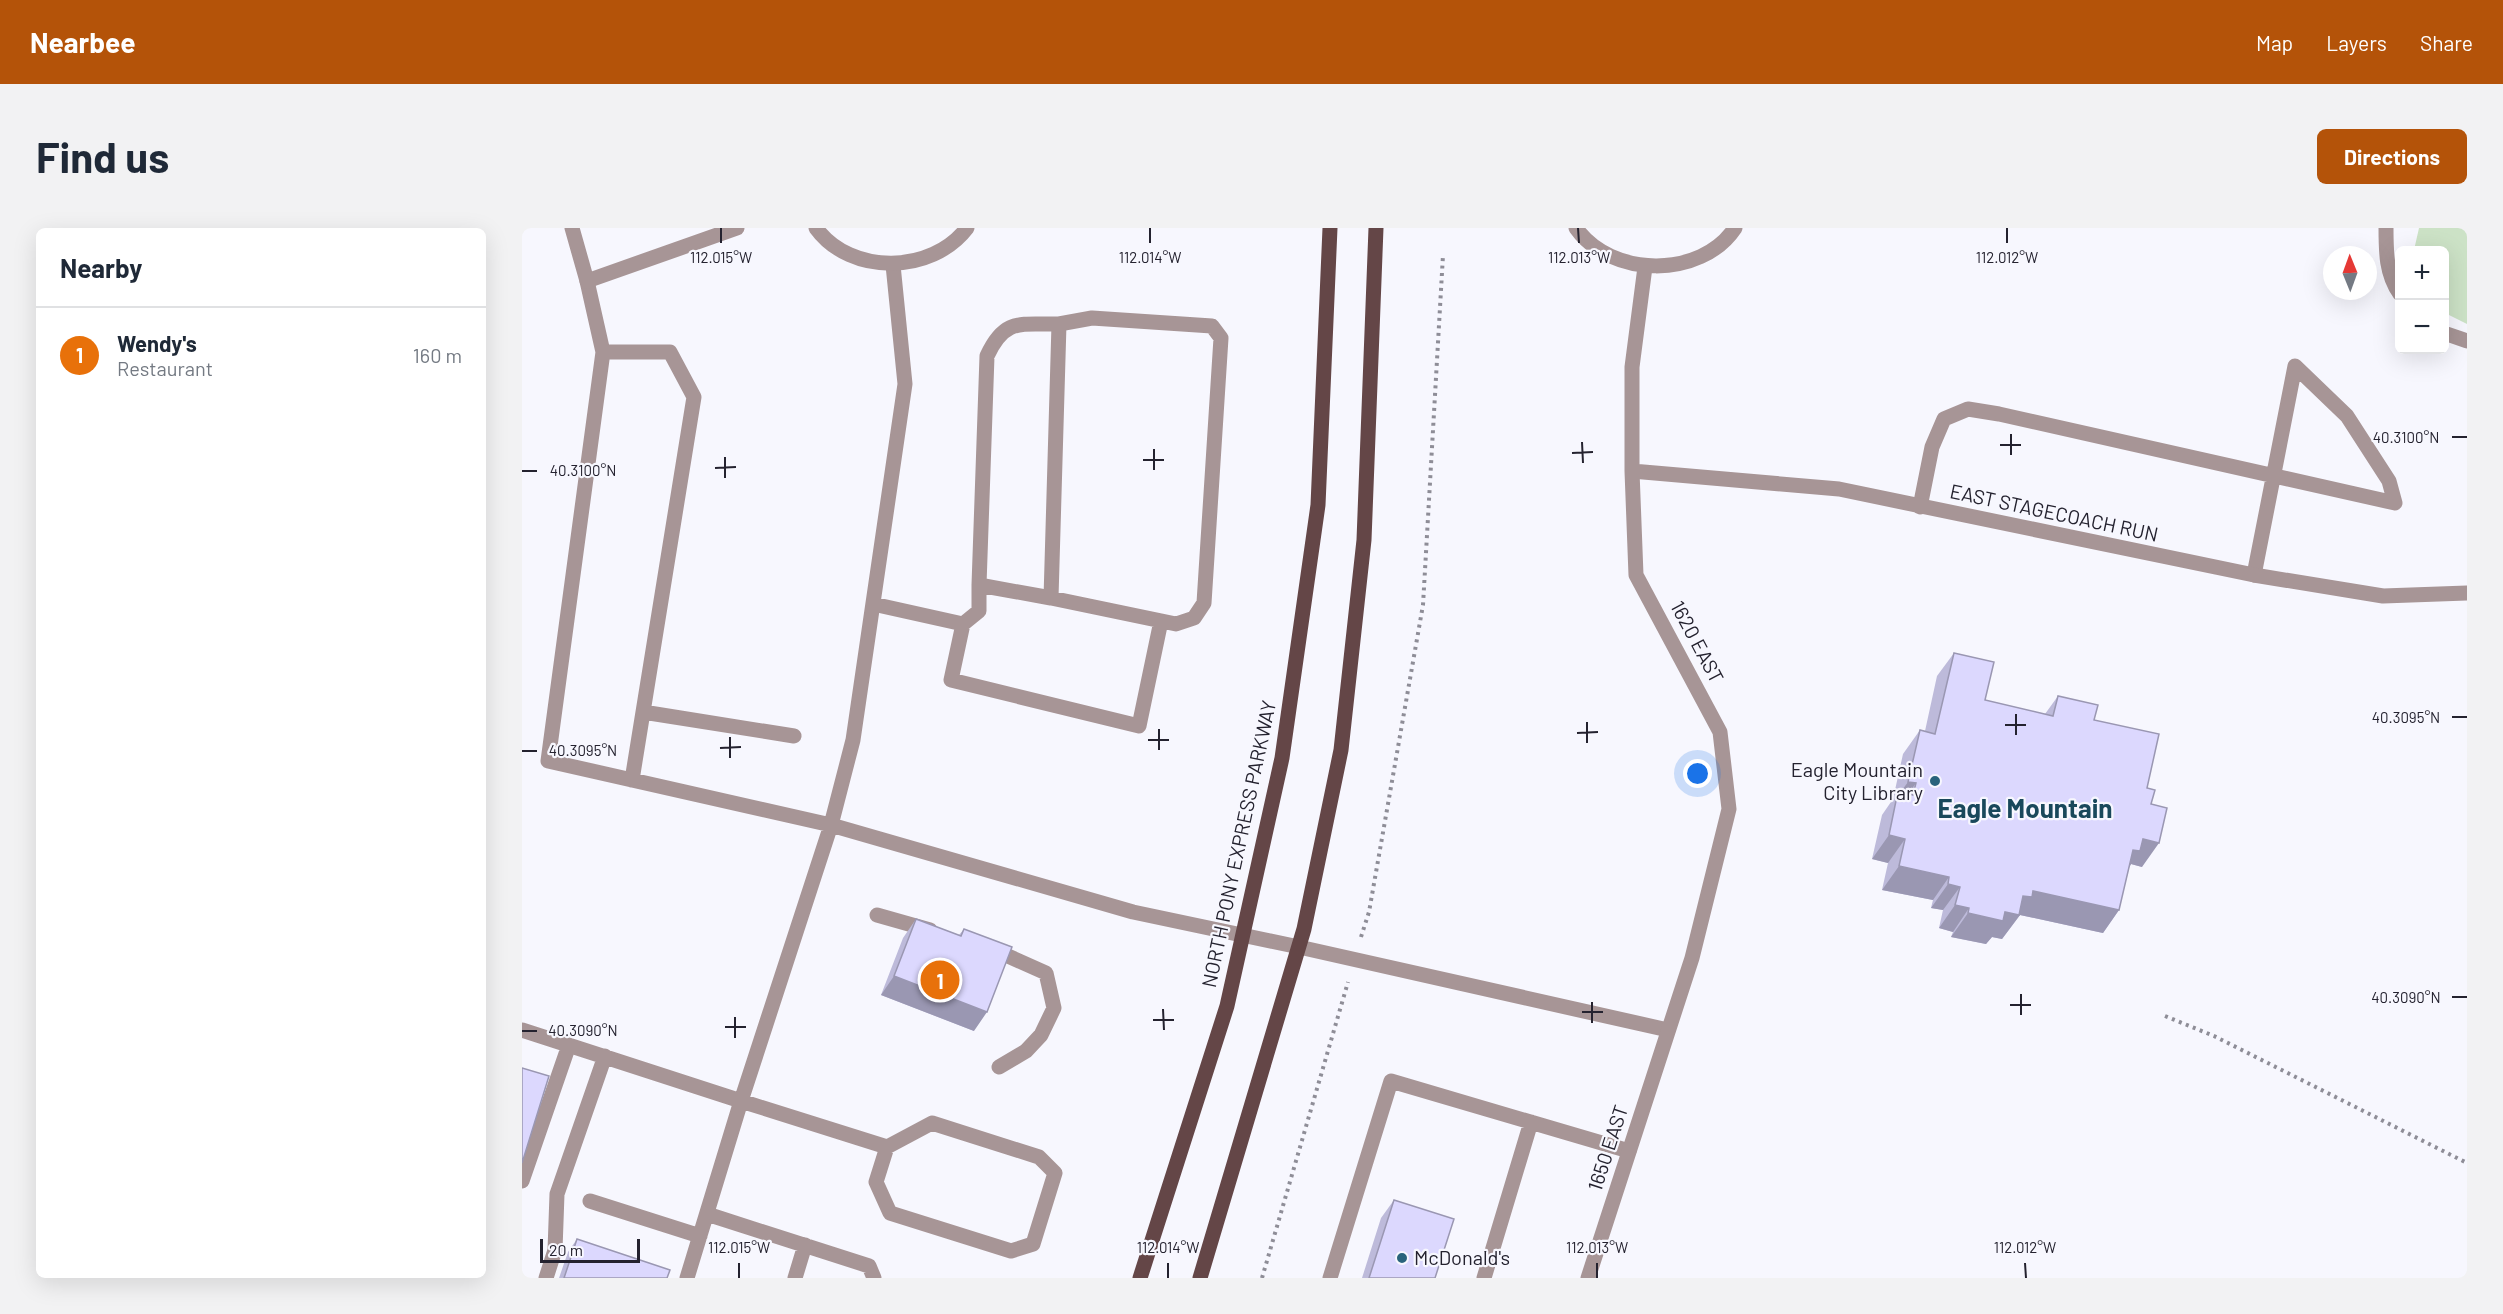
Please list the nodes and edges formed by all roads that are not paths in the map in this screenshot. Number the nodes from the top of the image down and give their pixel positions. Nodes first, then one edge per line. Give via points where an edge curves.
1 (572, 228) edge
2 (737, 228) edge
3 (816, 228) edge
4 (967, 228) edge
5 (1330, 228) edge
6 (1376, 228) edge
7 (1576, 228) edge
8 (1735, 228) edge
9 (2386, 228) edge
10 (893, 265) junction
11 (1645, 267) junction
12 (587, 280) junction
13 (2395, 287) edge
14 (1059, 324) junction
15 (2449, 334) edge
16 (2467, 341) edge
17 (603, 352) junction
18 (1632, 471) junction
19 (2273, 476) junction
20 (1920, 507) junction
21 (2254, 575) junction
22 (979, 585) junction
23 (2467, 593) edge
24 (1051, 598) junction
25 (873, 604) junction
26 (1161, 621) junction
27 (963, 624) junction
28 (643, 712) junction
29 (794, 736) dead end
30 (632, 780) junction
31 (831, 825) junction
32 (877, 915) dead end
33 (940, 933) edge
34 (1243, 935) junction
35 (978, 943) edge
36 (1299, 947) junction
37 (522, 1030) edge
38 (1668, 1030) junction
39 (569, 1045) junction
40 (605, 1056) junction
41 (999, 1067) dead end
42 (741, 1101) junction
43 (1532, 1122) junction
44 (887, 1147) junction
45 (1629, 1151) junction
46 (522, 1181) edge
47 (590, 1201) dead end
48 (706, 1214) junction
49 (700, 1236) junction
50 (805, 1245) junction
51 (546, 1278) edge
52 (687, 1278) edge
53 (795, 1278) edge
54 (874, 1278) edge
55 (1140, 1278) edge
56 (1200, 1278) edge
57 (1330, 1278) edge
58 (1485, 1278) edge
59 (1587, 1278) edge

1 - 12 street
2 - 12 street
3 - 10 street via 839,249 863,260
4 - 10 street via 946,249 920,260
5 - 34 main road, NORTH PONY EXPRESS PARKWAY via 1318,505 1282,758
6 - 36 main road via 1364,540 1341,750
7 - 11 street via 1599,249 1621,261
8 - 11 street via 1708,253 1678,265
9 - 13 street via 2385,258
10 - 25 street via 905,384
11 - 18 street, 1620 EAST via 1632,367
12 - 17 street
14 - 22 street via 1012,325 996,337 987,356
14 - 24 street
14 - 26 street via 1092,318 1212,326 1221,338 1204,603 1194,618 1176,624
15 - 16 street
17 - 28 street via 670,352 694,397
17 - 30 street via 548,761
18 - 20 street, EAST STAGECOACH RUN via 1839,489
18 - 38 street, 1620 EAST via 1636,575 1720,732 1729,809 1692,958
19 - 19 street via 2295,366 2347,416 2389,482 2395,503
19 - 20 street via 1968,409 1944,419 1932,447
19 - 21 street
20 - 21 street, EAST STAGECOACH RUN
21 - 23 street, EAST STAGECOACH RUN via 2383,596
22 - 24 street
22 - 27 street via 979,611
24 - 26 street
25 - 27 street
25 - 31 street via 853,740
26 - 27 street via 1139,726 951,680
28 - 29 street
28 - 30 street
30 - 31 street
31 - 34 street via 1132,912
31 - 42 street
32 - 33 street
34 - 36 street
34 - 55 main road, NORTH PONY EXPRESS PARKWAY via 1227,1006
35 - 41 street via 1046,973 1054,1008 1041,1035 1026,1051
36 - 38 street
36 - 56 main road
37 - 39 street
38 - 45 street, 1650 EAST
39 - 40 street
39 - 46 street
40 - 42 street
40 - 51 street via 557,1194 555,1250
42 - 44 street
42 - 48 street
43 - 45 street
43 - 57 street via 1391,1081
43 - 58 street
44 - 44 street via 876,1182 890,1213 1011,1251 1033,1244 1055,1173 1039,1157 932,1123
45 - 59 street, 1650 EAST
47 - 49 street
48 - 49 street
48 - 50 street
49 - 52 street
50 - 53 street
50 - 54 street via 869,1266

